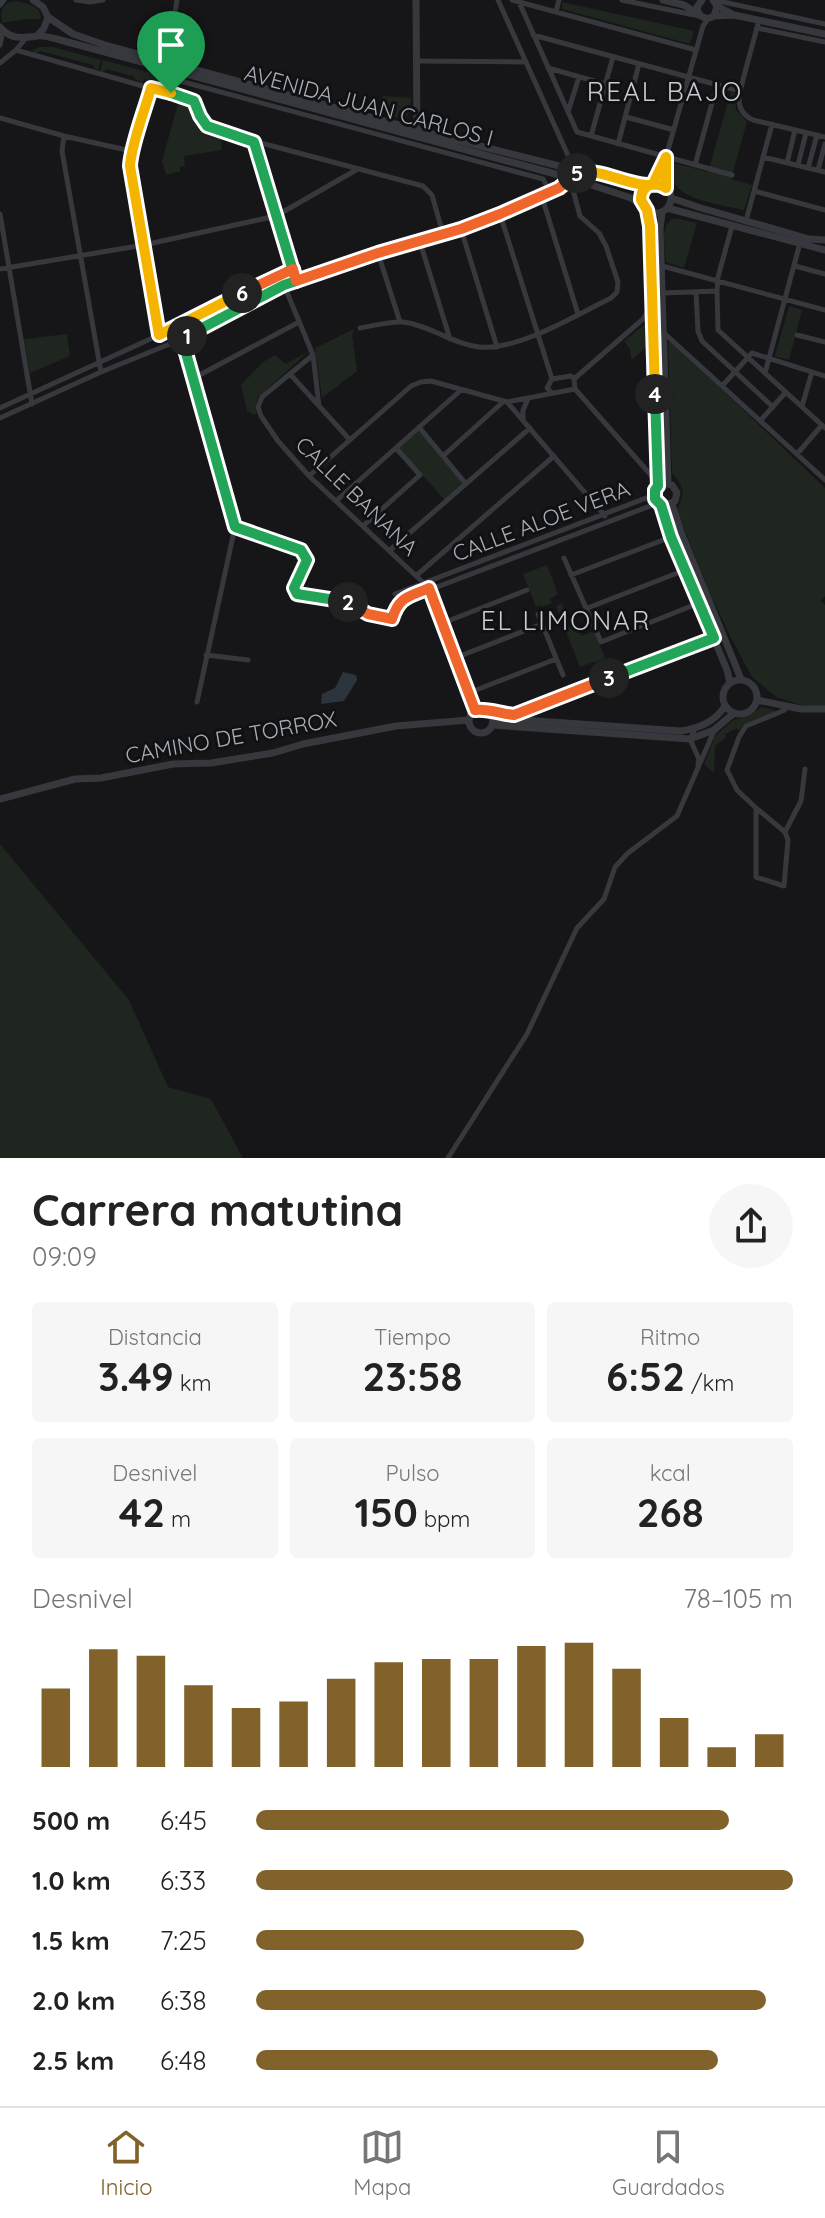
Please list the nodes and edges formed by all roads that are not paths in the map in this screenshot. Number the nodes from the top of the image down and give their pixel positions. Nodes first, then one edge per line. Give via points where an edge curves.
1 (76, 0) edge
2 (103, 0) edge
3 (177, 0) edge
4 (416, 0) edge
5 (498, 0) edge
6 (512, 0) edge
7 (559, 0) edge
8 (622, 0) edge
9 (663, 0) edge
10 (701, 0) edge
11 (41, 2) edge
12 (519, 2) junction
13 (715, 2) edge
14 (684, 5) junction
15 (556, 12) junction
16 (734, 15) junction
17 (705, 16) junction
18 (48, 17) junction
19 (758, 24) junction
20 (825, 24) edge
21 (2, 29) edge
22 (825, 34) edge
23 (532, 35) junction
24 (37, 36) junction
25 (26, 38) junction
26 (825, 42) edge
27 (0, 45) edge
28 (16, 50) junction
29 (696, 50) junction
30 (613, 57) junction
31 (167, 61) junction
32 (417, 61) junction
33 (525, 62) junction
34 (0, 63) edge
35 (639, 64) junction
36 (547, 68) junction
37 (579, 77) junction
38 (689, 78) junction
39 (605, 84) junction
40 (717, 85) junction
41 (151, 88) junction
42 (740, 91) junction
43 (171, 93) junction
44 (416, 108) junction
45 (568, 113) junction
46 (626, 117) junction
47 (0, 118) edge
48 (772, 124) junction
49 (405, 126) junction
50 (417, 130) junction
51 (674, 130) junction
52 (795, 130) junction
53 (806, 133) junction
54 (817, 135) junction
55 (64, 136) junction
56 (591, 136) junction
57 (825, 137) edge
58 (254, 142) junction
59 (618, 144) junction
60 (825, 144) edge
61 (131, 151) junction
62 (666, 157) junction
63 (763, 157) junction
64 (787, 163) junction
65 (695, 165) junction
66 (798, 165) junction
67 (579, 167) junction
68 (808, 168) junction
69 (357, 169) junction
70 (822, 171) edge
71 (555, 174) junction
72 (610, 175) junction
73 (732, 175) dead end
74 (574, 182) junction
75 (651, 184) junction
76 (666, 188) junction
77 (555, 190) junction
78 (754, 191) junction
79 (542, 196) junction
80 (671, 198) junction
81 (644, 208) junction
82 (665, 210) junction
83 (825, 210) edge
84 (0, 214) edge
85 (500, 214) junction
86 (276, 216) junction
87 (746, 221) junction
88 (732, 224) junction
89 (461, 229) junction
90 (443, 234) junction
91 (825, 239) edge
92 (420, 242) junction
93 (800, 243) junction
94 (144, 245) junction
95 (825, 250) edge
96 (378, 253) junction
97 (80, 256) junction
98 (662, 266) junction
99 (795, 266) junction
100 (9, 268) junction
101 (0, 269) edge
102 (293, 269) junction
103 (825, 274) edge
104 (296, 281) junction
105 (719, 282) junction
106 (284, 285) junction
107 (717, 291) junction
108 (696, 292) junction
109 (663, 293) junction
110 (786, 300) junction
111 (652, 305) junction
112 (825, 310) edge
113 (578, 314) junction
114 (643, 319) junction
115 (299, 322) junction
116 (400, 322) junction
117 (653, 322) junction
118 (360, 328) dead end
119 (664, 333) junction
120 (539, 334) junction
121 (159, 335) junction
122 (797, 335) dead end
123 (182, 339) junction
124 (450, 339) junction
125 (825, 342) edge
126 (497, 347) junction
127 (313, 355) junction
128 (749, 358) junction
129 (770, 358) junction
130 (98, 363) junction
131 (101, 372) junction
132 (735, 372) junction
133 (812, 372) junction
134 (765, 373) junction
135 (290, 374) junction
136 (825, 376) edge
137 (194, 378) junction
138 (552, 379) junction
139 (574, 379) junction
140 (722, 386) junction
141 (462, 389) junction
142 (575, 389) junction
143 (786, 392) junction
144 (552, 393) junction
145 (31, 394) junction
146 (529, 398) junction
147 (505, 401) junction
148 (32, 404) junction
149 (319, 406) junction
150 (802, 406) junction
151 (773, 407) junction
152 (0, 408) edge
153 (0, 418) edge
154 (523, 421) junction
155 (760, 421) junction
156 (419, 427) junction
157 (824, 427) edge
158 (530, 428) junction
159 (350, 440) junction
160 (396, 448) junction
161 (797, 454) junction
162 (443, 456) junction
163 (554, 456) junction
164 (657, 462) junction
165 (643, 466) junction
166 (309, 476) junction
167 (825, 480) edge
168 (668, 483) junction
169 (466, 484) junction
170 (658, 484) junction
171 (336, 501) junction
172 (658, 501) junction
173 (672, 504) junction
174 (603, 515) junction
175 (609, 520) junction
176 (363, 526) junction
177 (235, 527) junction
178 (671, 537) junction
179 (390, 550) junction
180 (564, 558) dead end
181 (685, 570) junction
182 (417, 575) junction
183 (571, 575) junction
184 (427, 586) junction
185 (527, 590) dead end
186 (395, 594) dead end
187 (699, 603) junction
188 (585, 609) junction
189 (538, 614) dead end
190 (443, 623) junction
191 (542, 624) junction
192 (714, 638) junction
193 (206, 655) junction
194 (455, 658) junction
195 (556, 659) junction
196 (248, 660) dead end
197 (563, 675) dead end
198 (741, 679) junction
199 (730, 683) junction
200 (476, 690) dead end
201 (757, 700) junction
202 (197, 702) dead end
203 (725, 706) junction
204 (786, 706) junction
205 (528, 709) junction
206 (825, 709) edge
207 (475, 710) junction
208 (734, 713) junction
209 (491, 718) junction
210 (469, 720) junction
211 (528, 721) junction
212 (695, 729) junction
213 (714, 730) junction
214 (690, 739) junction
215 (805, 769) dead end
216 (695, 775) junction
217 (0, 799) edge
218 (756, 808) junction
219 (785, 832) junction
220 (448, 1158) edge

1 - 2 street
3 - 31 street
4 - 32 street
5 - 33 street
6 - 12 street
7 - 15 street
8 - 17 street
9 - 14 street
10 - 14 street
10 - 17 street via 697,7
11 - 18 street
12 - 15 street
12 - 23 street
13 - 16 street
13 - 17 street
13 - 20 street
14 - 17 street
15 - 29 street
16 - 17 street
16 - 19 street
17 - 29 street
18 - 24 street
18 - 31 street, AVENIDA JUAN CARLOS I via 73,34
19 - 22 street
19 - 26 street
19 - 42 street
21 - 25 street
21 - 27 street
23 - 30 street
23 - 36 street
24 - 25 street
24 - 71 street, AVENIDA JUAN CARLOS I
25 - 28 street
28 - 34 street
28 - 41 street
29 - 38 street
30 - 35 street
30 - 39 street
31 - 49 street, AVENIDA JUAN CARLOS I
32 - 33 street
32 - 44 street
33 - 67 street via 571,162
35 - 38 street
35 - 46 street
36 - 37 street
36 - 45 street
37 - 39 street
37 - 45 street
38 - 40 street
38 - 51 street
39 - 56 street
40 - 42 street
40 - 65 street
41 - 43 street
41 - 61 street
42 - 48 street via 746,117
43 - 58 street via 194,101 207,126
43 - 77 street via 180,81 543,179
44 - 49 street
44 - 50 street
45 - 56 street via 577,132
46 - 51 street
46 - 59 street
47 - 55 street
48 - 52 street
48 - 63 street
49 - 50 street, AVENIDA JUAN CARLOS I
50 - 67 street, AVENIDA JUAN CARLOS I
51 - 62 street
52 - 53 street
52 - 64 street
53 - 54 street
53 - 66 street
54 - 57 street
54 - 68 street
55 - 61 street
55 - 97 street
56 - 59 street
58 - 69 street
58 - 86 street
59 - 62 street
60 - 70 street
61 - 94 street
62 - 65 street
62 - 75 street
62 - 76 street
63 - 64 street
63 - 78 street
64 - 66 street
65 - 73 street
66 - 68 street
67 - 72 street, AVENIDA JUAN CARLOS I
68 - 70 street
69 - 86 street
69 - 90 street via 423,186 432,195
71 - 74 street, AVENIDA JUAN CARLOS I
71 - 77 street
72 - 74 street via 578,172
72 - 75 street, AVENIDA JUAN CARLOS I
74 - 77 street
74 - 81 street, AVENIDA JUAN CARLOS I via 631,198
74 - 113 street via 580,216 599,233 618,282 611,298
75 - 76 street
75 - 81 street via 641,195
76 - 80 street
77 - 79 street
78 - 83 street
78 - 87 street
79 - 85 street
79 - 113 street
80 - 82 street
80 - 87 street
81 - 82 street via 654,213
81 - 111 street via 650,226
82 - 88 street
82 - 98 street
84 - 100 street
85 - 89 street
85 - 120 street
86 - 94 street
86 - 102 street
87 - 91 street
88 - 93 street
88 - 105 street
89 - 90 street
89 - 126 street
90 - 92 street
92 - 96 street
92 - 124 street
93 - 95 street
93 - 99 street
94 - 97 street
94 - 121 street
96 - 104 street
96 - 116 street
97 - 100 street
97 - 130 street
98 - 105 street
98 - 109 street
99 - 103 street
99 - 110 street
100 - 101 street
100 - 145 street
102 - 104 street
102 - 121 street
104 - 106 street
105 - 107 street
105 - 110 street
106 - 115 street
106 - 123 street
107 - 108 street
107 - 128 street via 718,330
108 - 109 street
108 - 132 street via 702,341
109 - 119 street
110 - 112 street
110 - 129 street
111 - 114 street
111 - 117 street
113 - 120 street
114 - 117 street
114 - 139 street
115 - 127 street
115 - 137 street
116 - 118 street
116 - 124 street
117 - 164 street
119 - 140 street
119 - 168 street
120 - 126 street
120 - 138 street
121 - 130 street
122 - 125 street
123 - 131 street
123 - 137 street
124 - 126 street
127 - 135 street, CALLE BANANA
127 - 149 street
128 - 129 street via 752,353
128 - 132 street
128 - 134 street
129 - 133 street
129 - 134 street
130 - 131 street
130 - 145 street
131 - 148 street
132 - 140 street
132 - 151 street
133 - 136 street
133 - 150 street
134 - 143 street
135 - 149 street
135 - 166 street, CALLE BANANA via 262,397 258,407 278,441
137 - 177 street
138 - 139 street
138 - 144 street via 547,388
139 - 142 street
140 - 155 street
141 - 147 street
141 - 156 street
141 - 159 street via 431,381 411,386
142 - 144 street
142 - 165 street
143 - 150 street
143 - 151 street
144 - 146 street
145 - 148 street
145 - 152 street
146 - 147 street
146 - 154 street
147 - 154 street
147 - 162 street
148 - 153 street
149 - 159 street
150 - 157 street
151 - 155 street
154 - 158 street
155 - 161 street
156 - 160 street
156 - 162 street
157 - 161 street
158 - 163 street
158 - 169 street
159 - 166 street
160 - 171 street
160 - 176 street via 420,475
161 - 167 street
162 - 169 street
163 - 174 street
163 - 182 street
164 - 165 street
164 - 170 street
165 - 170 street
166 - 171 street, CALLE BANANA
168 - 170 street
168 - 173 street via 677,493
169 - 179 street
170 - 172 street
171 - 176 street, CALLE BANANA
172 - 173 street
172 - 174 street, CALLE ALOE VERA
172 - 175 street, CALLE ALOE VERA
172 - 178 street
173 - 198 street
174 - 175 street
174 - 184 street, CALLE ALOE VERA
175 - 184 street, CALLE ALOE VERA
176 - 179 street, CALLE BANANA
177 - 184 street, CALLE ALOE VERA via 301,550 307,560 294,588 297,594 350,603 392,619 400,601
177 - 193 street
178 - 181 street
178 - 183 street
179 - 182 street, CALLE BANANA
180 - 183 street
181 - 187 street
181 - 188 street
182 - 184 street, CALLE BANANA
183 - 188 street
184 - 186 street, CALLE ALOE VERA
184 - 190 street, CALLE BANANA
185 - 190 street
187 - 188 street via 601,642
187 - 192 street
189 - 191 street
190 - 194 street, CALLE BANANA
191 - 194 street
191 - 195 street
192 - 199 street
192 - 205 street
193 - 196 street
193 - 202 street
194 - 207 street, CALLE BANANA
195 - 197 street
195 - 200 street
198 - 199 street
198 - 201 street via 755,688
199 - 203 street via 723,694
201 - 204 street
201 - 208 street via 746,713
203 - 208 street
203 - 212 street
204 - 206 street
204 - 218 street via 746,726 727,770 737,790
205 - 209 street
205 - 211 street
207 - 209 street
207 - 210 street
208 - 213 street
209 - 210 street via 486,732 476,732
209 - 211 street
209 - 214 street
210 - 217 street, CAMINO DE TORROX via 396,726 273,753 75,779
211 - 212 street
212 - 214 street
213 - 214 street
213 - 216 street
214 - 216 street via 699,759
215 - 219 street via 801,801
216 - 220 street via 677,816 615,867 604,899 577,928 527,1034
218 - 219 street
218 - 219 street via 756,877 784,886

